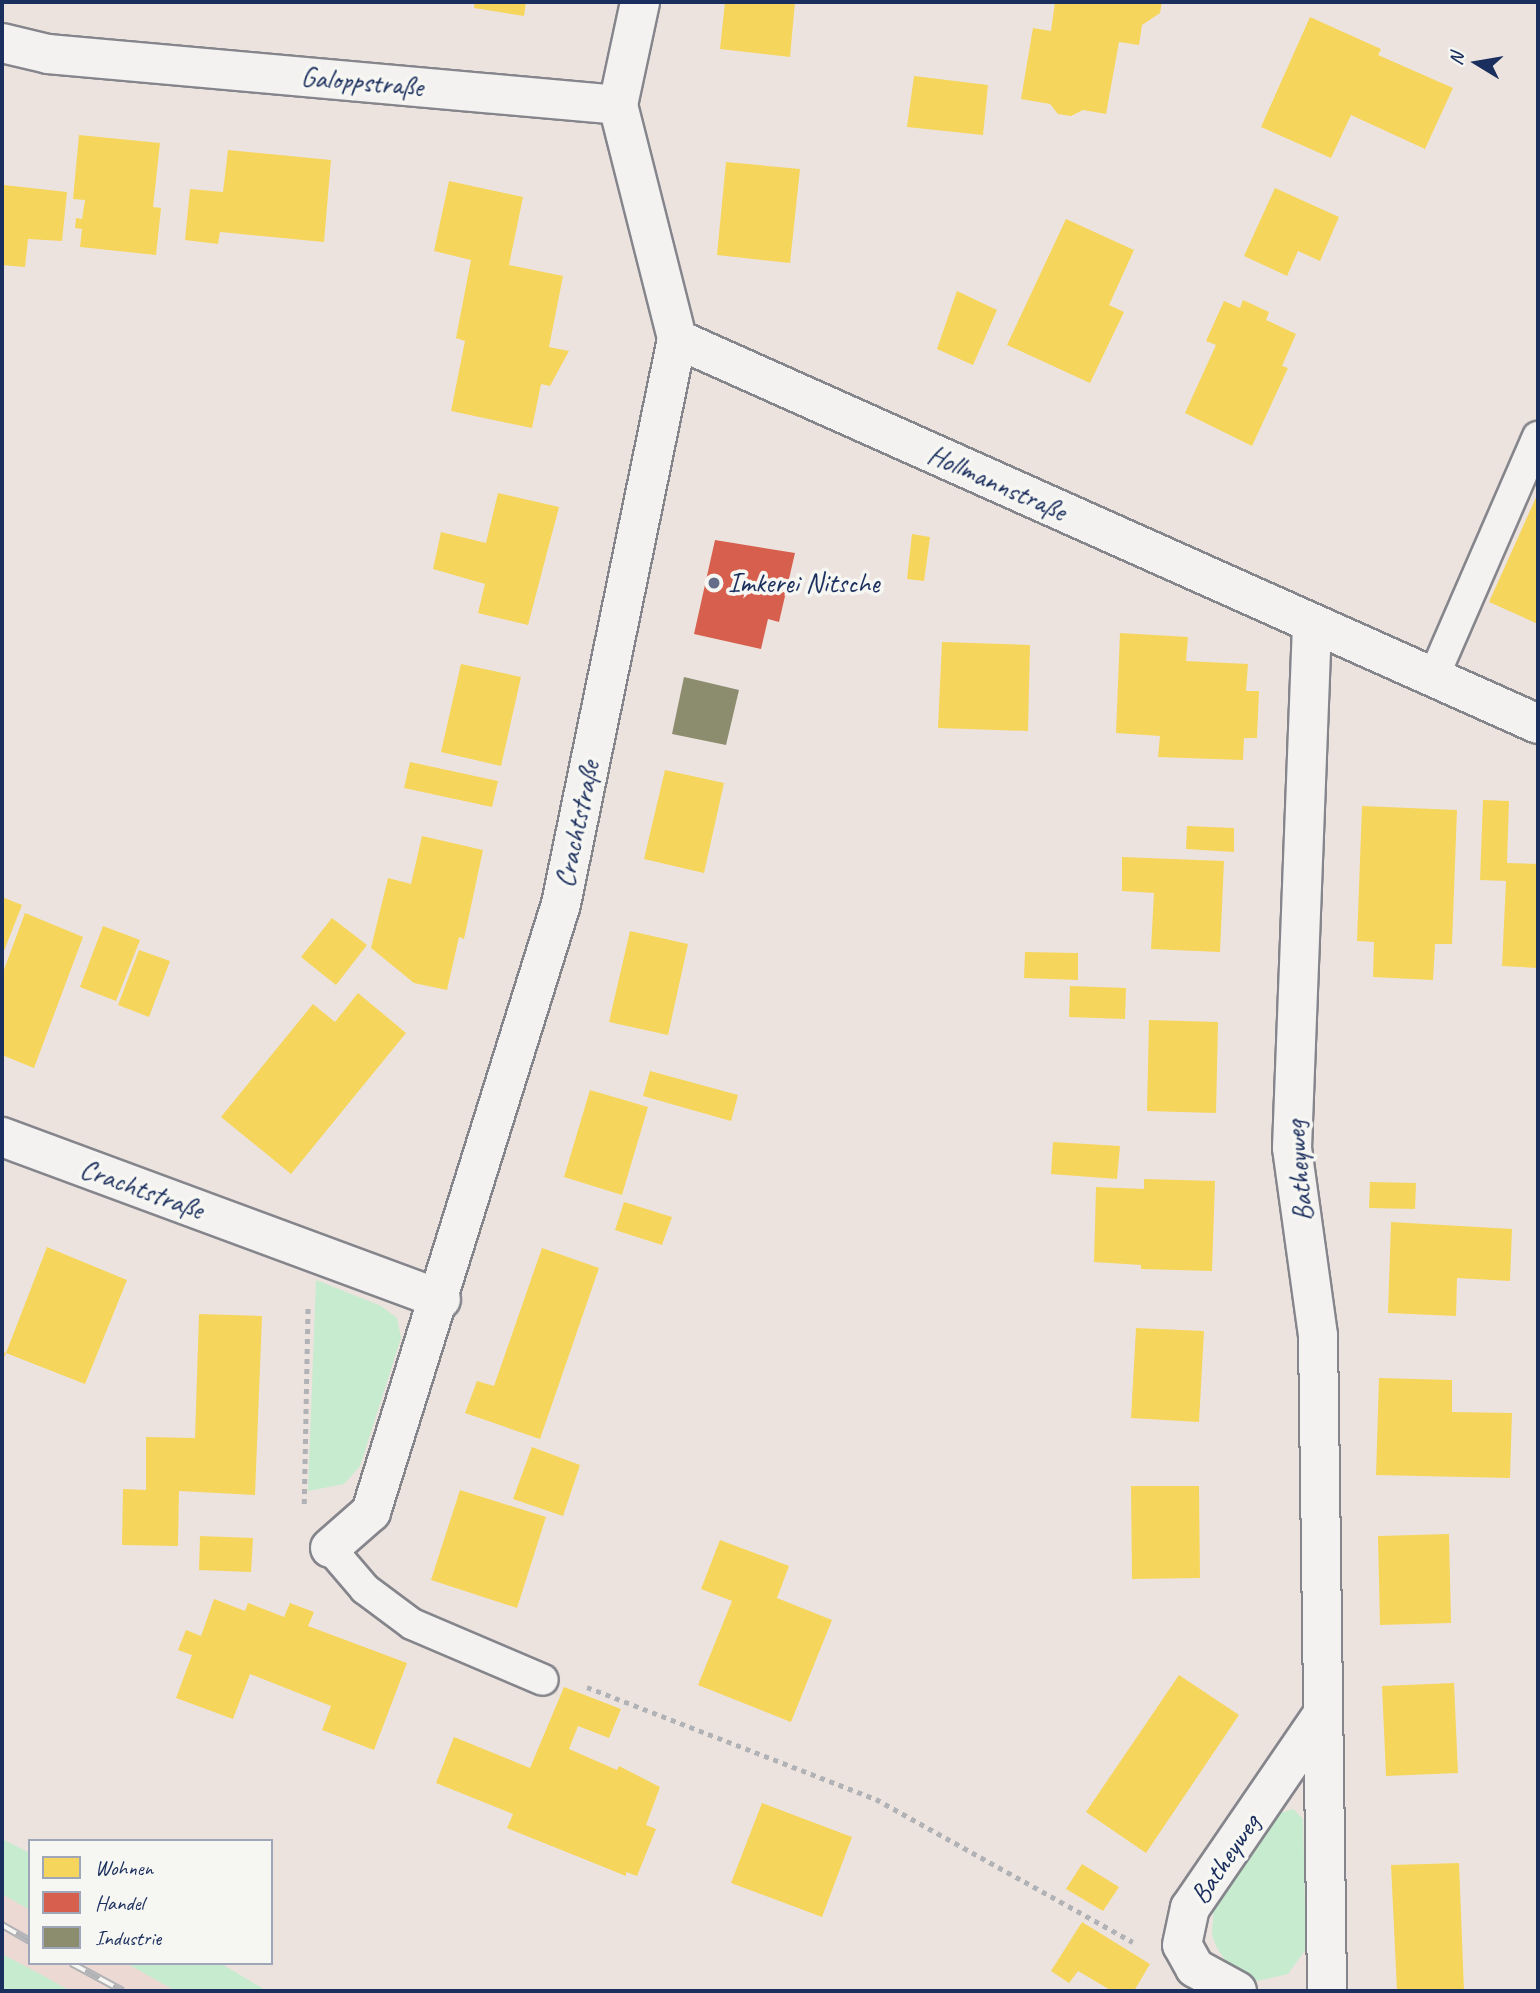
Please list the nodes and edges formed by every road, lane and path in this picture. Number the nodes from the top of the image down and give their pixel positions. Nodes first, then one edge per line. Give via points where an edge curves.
1 (640, 2) edge
2 (2, 43) edge
3 (618, 105) junction
4 (677, 340) junction
5 (1538, 437) edge
6 (1312, 625) junction
7 (1433, 678) junction
8 (1538, 724) edge
9 (2, 1137) edge
10 (310, 1251) junction
11 (441, 1299) junction
12 (330, 1548) junction
13 (543, 1680) joint
14 (1321, 1717) junction
15 (1182, 1945) junction
16 (1237, 1991) edge
17 (1327, 1991) edge

1 - 3 street
2 - 3 street, Galoppstraße via 48,54
3 - 4 street
4 - 6 street, Hollmannstraße
4 - 11 street, Crachtstraße via 561,904
5 - 7 lane
6 - 7 street, Hollmannstraße
6 - 14 street, Batheyweg via 1292,1148 1318,1336
7 - 8 street, Hollmannstraße
9 - 10 street, Crachtstraße
10 - 11 street, Crachtstraße
10 - 12 path via 302,1500
11 - 12 street, Crachtstraße via 371,1512
12 - 13 lane via 365,1589 412,1624
13 - 15 path via 569,1680 876,1798 1132,1942
14 - 15 street, Batheyweg via 1190,1909
14 - 17 street, Batheyweg
15 - 16 street via 1195,1968

